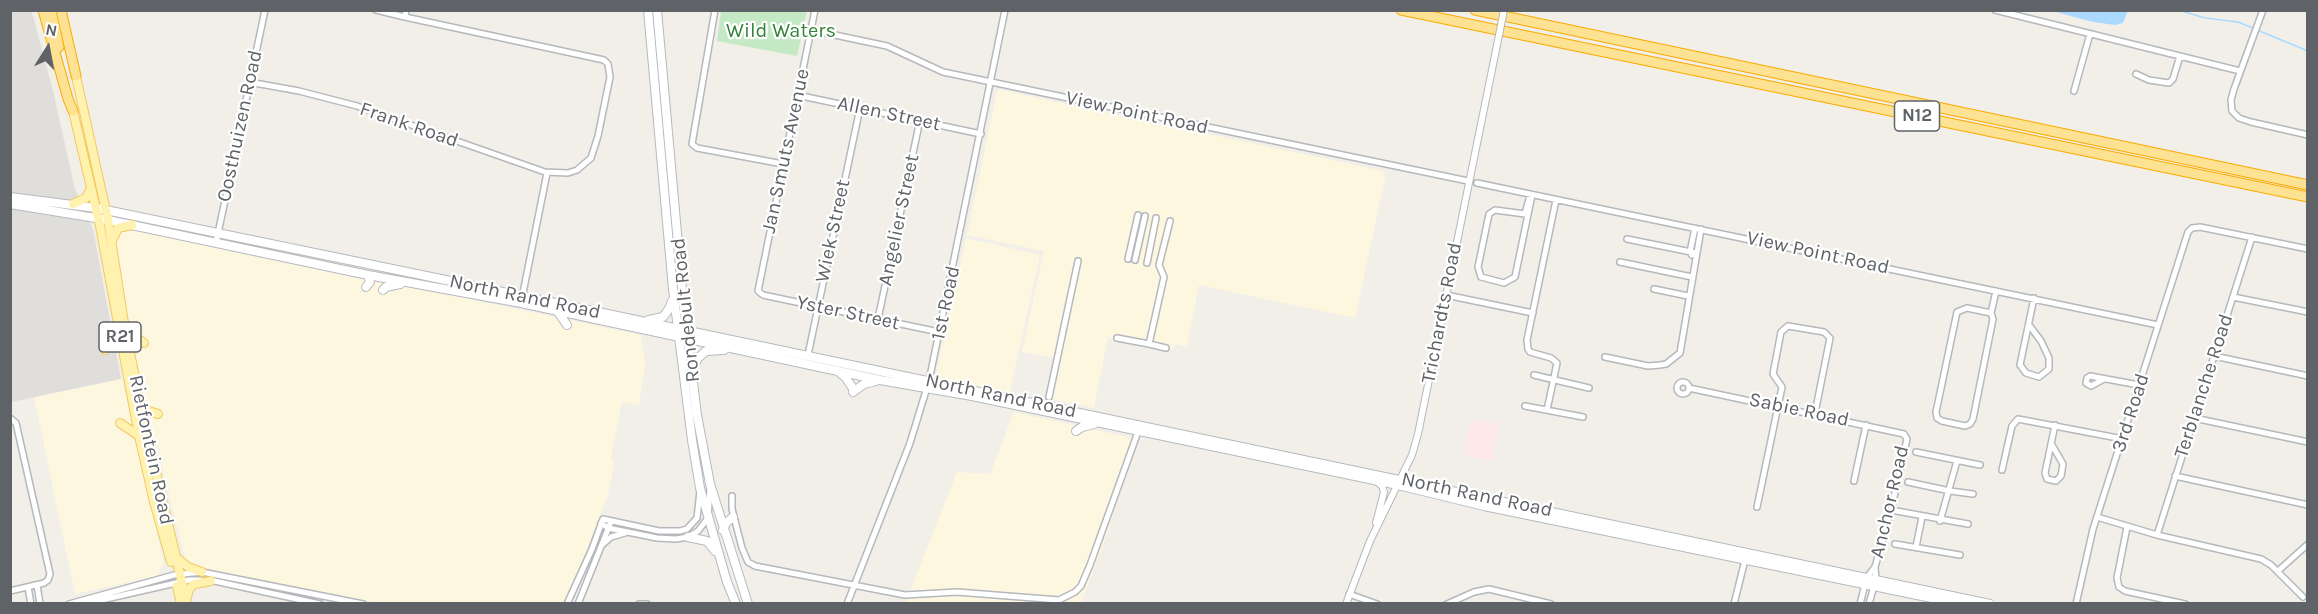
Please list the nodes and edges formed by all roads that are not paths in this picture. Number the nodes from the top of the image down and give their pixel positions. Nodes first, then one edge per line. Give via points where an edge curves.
1 (43, 10) edge
2 (51, 10) edge
3 (61, 10) edge
4 (66, 10) edge
5 (265, 10) edge
6 (376, 10) edge
7 (648, 10) edge
8 (657, 10) edge
9 (715, 10) edge
10 (815, 10) edge
11 (1005, 10) edge
12 (1401, 10) edge
13 (1504, 10) edge
14 (1995, 10) edge
15 (2263, 10) edge
16 (1477, 11) edge
17 (405, 14) edge
18 (811, 30) junction
19 (2090, 34) junction
20 (2180, 56) junction
21 (2241, 71) junction
22 (2136, 74) dead end
23 (76, 76) junction
24 (249, 81) junction
25 (992, 82) junction
26 (2074, 91) dead end
27 (797, 95) junction
28 (860, 108) junction
29 (73, 111) junction
30 (920, 120) junction
31 (981, 134) junction
32 (2307, 135) edge
33 (783, 164) junction
34 (547, 173) junction
35 (1468, 181) junction
36 (1477, 183) dead end
37 (2307, 185) edge
38 (91, 188) junction
39 (1531, 195) junction
40 (10, 197) edge
41 (2307, 197) edge
42 (1556, 200) junction
43 (10, 204) edge
44 (74, 204) junction
45 (96, 208) junction
46 (107, 215) junction
47 (1137, 215) dead end
48 (1145, 216) dead end
49 (1156, 218) dead end
50 (98, 219) junction
51 (1170, 221) dead end
52 (132, 225) junction
53 (1698, 228) junction
54 (2252, 237) junction
55 (217, 238) junction
56 (1627, 239) dead end
57 (112, 242) junction
58 (2307, 249) edge
59 (1694, 255) junction
60 (1078, 261) dead end
61 (1620, 262) dead end
62 (1147, 263) dead end
63 (368, 275) junction
64 (1692, 277) junction
65 (425, 286) junction
66 (366, 287) dead end
67 (673, 289) junction
68 (1654, 289) dead end
69 (383, 290) dead end
70 (758, 291) joint
71 (1996, 291) junction
72 (1446, 295) junction
73 (1688, 296) junction
74 (2233, 297) junction
75 (2034, 298) junction
76 (521, 299) junction
77 (683, 300) junction
78 (817, 306) junction
79 (558, 312) junction
80 (2307, 312) edge
81 (1533, 313) junction
82 (1991, 313) junction
83 (630, 318) junction
84 (878, 319) junction
85 (121, 324) junction
86 (567, 325) dead end
87 (2029, 325) junction
88 (2158, 325) junction
89 (677, 328) junction
90 (687, 330) junction
91 (939, 332) junction
92 (707, 334) junction
93 (678, 337) junction
94 (1117, 338) dead end
95 (688, 339) junction
96 (144, 343) dead end
97 (1149, 344) junction
98 (1166, 348) dead end
99 (105, 350) dead end
100 (743, 351) junction
101 (808, 355) junction
102 (2214, 356) junction
103 (1605, 357) dead end
104 (836, 370) junction
105 (691, 372) junction
106 (1534, 375) dead end
107 (2307, 376) edge
108 (1554, 379) junction
109 (2104, 379) dead end
110 (880, 380) junction
111 (928, 385) junction
112 (2139, 385) junction
113 (1589, 388) dead end
114 (1689, 388) dead end
115 (1049, 397) dead end
116 (136, 405) junction
117 (1525, 406) dead end
118 (1778, 406) junction
119 (1547, 410) junction
120 (1815, 414) junction
121 (1583, 417) dead end
122 (10, 418) edge
123 (2194, 418) junction
124 (1098, 423) junction
125 (1866, 425) junction
126 (2055, 425) junction
127 (1139, 428) junction
128 (1076, 431) dead end
129 (142, 434) junction
130 (1906, 436) joint
131 (2123, 439) junction
132 (2307, 442) edge
133 (1208, 443) junction
134 (2052, 446) junction
135 (1916, 452) dead end
136 (1957, 461) junction
137 (1980, 465) dead end
138 (2002, 470) dead end
139 (2175, 476) junction
140 (1376, 481) junction
141 (1854, 481) dead end
142 (1400, 482) junction
143 (1908, 482) dead end
144 (710, 484) junction
145 (700, 488) junction
146 (1950, 491) junction
147 (1973, 494) dead end
148 (732, 496) dead end
149 (2307, 506) edge
150 (1757, 507) dead end
151 (1891, 510) junction
152 (733, 517) junction
153 (1922, 517) junction
154 (2097, 517) junction
155 (708, 518) junction
156 (602, 521) junction
157 (611, 521) junction
158 (1940, 521) junction
159 (1968, 525) dead end
160 (2127, 527) junction
161 (609, 528) junction
162 (723, 530) junction
163 (630, 532) junction
164 (2157, 536) junction
165 (688, 537) junction
166 (1370, 541) junction
167 (1894, 544) dead end
168 (2307, 544) edge
169 (600, 547) junction
170 (1916, 547) junction
171 (174, 555) junction
172 (1960, 555) dead end
173 (1746, 556) junction
174 (721, 563) junction
175 (2278, 571) junction
176 (202, 572) junction
177 (178, 578) junction
178 (211, 580) junction
179 (1871, 581) junction
180 (37, 585) junction
181 (854, 585) junction
182 (27, 587) junction
183 (10, 591) edge
184 (1349, 594) junction
185 (905, 595) junction
186 (2303, 597) dead end
187 (185, 602) edge
188 (31, 603) edge
189 (40, 603) edge
190 (69, 603) edge
191 (84, 603) edge
192 (320, 603) edge
193 (363, 603) edge
194 (567, 603) edge
195 (578, 603) edge
196 (639, 603) edge
197 (648, 603) edge
198 (736, 603) edge
199 (748, 603) edge
200 (847, 603) edge
201 (902, 603) edge
202 (1346, 603) edge
203 (1377, 603) edge
204 (1447, 603) edge
205 (1549, 603) edge
206 (1734, 603) edge
207 (1860, 603) edge
208 (1869, 603) edge
209 (1961, 603) edge
210 (1990, 603) edge
211 (2076, 603) edge
212 (2185, 603) edge

1 - 29 highway
2 - 29 highway, R21
3 - 23 highway, R21
4 - 23 highway
5 - 24 street, Oosthuizen Road
6 - 17 street
7 - 67 main road, Rondebult Road
8 - 77 main road, Rondebult Road
9 - 33 street via 692,144
10 - 18 street, Jan Smuts Avenue
11 - 25 street, 1st Road
12 - 41 highway, N12
13 - 35 street, Trichardts Road, bridge
14 - 19 street
15 - 21 street
16 - 37 highway, N12
17 - 34 street, Frank Road via 608,64 610,77 595,152 582,167 568,173
18 - 25 street, View Point Road via 887,46 944,72
18 - 27 street, Jan Smuts Avenue
19 - 20 street
19 - 26 street
20 - 21 street
20 - 22 street via 2174,79 2169,83
21 - 32 street via 2231,100 2236,116
23 - 46 main road, Rietfontein Road / R21
24 - 34 street, Frank Road via 357,106
24 - 55 street, Oosthuizen Road
25 - 31 street, 1st Road
25 - 35 street, View Point Road
27 - 28 street, Allen Street
27 - 33 street, Jan Smuts Avenue
28 - 30 street, Allen Street
28 - 78 street, Wiek Street
29 - 38 main road, Rietfontein Road / R21
30 - 31 street, Allen Street
30 - 84 street, Angelier Street
31 - 91 street, 1st Road
33 - 70 street, Jan Smuts Avenue
34 - 76 street
35 - 72 street, Trichardts Road
36 - 39 street, View Point Road
38 - 44 main road via 86,198
38 - 45 main road, Rietfontein Road / R21
39 - 39 street via 1516,275 1504,283 1481,277 1478,267 1489,214 1495,210 1525,214
39 - 42 street, View Point Road
40 - 44 main road, North Rand Road
42 - 53 street, View Point Road
42 - 81 street
43 - 50 main road, North Rand Road
44 - 45 main road, North Rand Road
45 - 46 main road, North Rand Road
45 - 50 main road, Rietfontein Road / R21
46 - 50 main road, North Rand Road
46 - 52 main road, North Rand Road
46 - 55 main road, North Rand Road
46 - 57 main road, Rietfontein Road / R21
47 - 48 street via 1132,259
49 - 62 street
50 - 85 main road, Rietfontein Road / R21
51 - 97 street via 1159,265 1164,277
52 - 55 main road, North Rand Road
52 - 57 main road via 118,228
53 - 59 street
53 - 71 street, View Point Road
54 - 58 street
54 - 74 street, Terblanche Road
54 - 88 street, 3rd Road via 2195,227 2188,232
55 - 63 main road, North Rand Road
55 - 76 main road, North Rand Road
56 - 59 street
57 - 85 main road, Rietfontein Road / R21
59 - 64 street
60 - 115 street
61 - 64 street
63 - 65 main road, North Rand Road
63 - 66 main road via 370,282
64 - 73 street
65 - 69 main road via 399,284
65 - 76 main road, North Rand Road
67 - 83 main road via 671,305 663,317
67 - 89 main road, Rondebult Road
68 - 73 street
70 - 78 street, Yster Street
71 - 75 street, View Point Road
71 - 82 street
72 - 81 street
72 - 142 street, Trichardts Road via 1418,434
73 - 103 street via 1677,356 1666,364 1648,366
74 - 80 street
74 - 102 street, Terblanche Road
75 - 87 street
75 - 88 street, View Point Road
76 - 79 main road, North Rand Road
76 - 83 main road, North Rand Road
77 - 90 main road, Rondebult Road
77 - 92 main road via 690,321
78 - 84 street, Yster Street
78 - 101 street, Wiek Street
79 - 86 main road
79 - 93 main road, North Rand Road
81 - 108 street via 1528,349 1557,363
82 - 82 street via 1967,308 1958,312 1936,412 1942,421 1965,426 1973,419
83 - 89 main road, North Rand Road
84 - 91 street, Yster Street
85 - 96 main road
85 - 99 main road
85 - 116 main road, Rietfontein Road / R21
87 - 87 street via 2020,365 2026,374 2039,376 2048,371 2049,358
88 - 112 street, 3rd Road
89 - 90 main road, North Rand Road
89 - 93 main road, Rondebult Road
90 - 92 main road, North Rand Road
90 - 95 main road, Rondebult Road
91 - 111 street, 1st Road
92 - 101 main road, North Rand Road
93 - 95 main road, North Rand Road
93 - 145 main road, Rondebult Road
94 - 97 street
95 - 100 main road, North Rand Road
95 - 105 main road, Rondebult Road
97 - 98 street
100 - 104 main road, North Rand Road
100 - 105 main road via 706,351
101 - 111 main road, North Rand Road
102 - 107 street
102 - 123 street, Terblanche Road
104 - 110 main road, North Rand Road
104 - 110 main road via 853,391
105 - 144 main road, Rondebult Road
106 - 108 street
108 - 113 street
108 - 119 street
109 - 112 street
110 - 111 main road, North Rand Road
111 - 124 main road, North Rand Road
111 - 127 main road, North Rand Road
111 - 181 street, 1st Road
112 - 131 street, 3rd Road
114 - 118 street, Sabie Road
116 - 129 main road, Rietfontein Road / R21
116 - 129 main road via 121,423
116 - 129 main road via 157,416
117 - 119 street
118 - 120 street, Sabie Road
118 - 120 street via 1782,385 1773,374 1782,330 1788,326 1824,332 1830,340
118 - 150 street
119 - 121 street
120 - 125 street, Sabie Road
122 - 180 street via 16,423 50,574 46,582
123 - 132 street
123 - 139 street, Terblanche Road
124 - 127 main road, North Rand Road
124 - 128 main road
125 - 130 street, Sabie Road
125 - 141 street
126 - 131 street
126 - 134 street
126 - 138 street via 2015,421
127 - 133 main road, North Rand Road
127 - 185 street via 1090,565 1076,592 1059,600 957,591
129 - 171 main road, Rietfontein Road / R21
129 - 177 main road, Rietfontein Road / R21 via 154,502
130 - 151 street, Anchor Road
131 - 154 street, 3rd Road
133 - 140 main road, North Rand Road
133 - 142 main road, North Rand Road
134 - 134 street via 2046,476 2056,481 2063,464
135 - 136 street
136 - 137 street
136 - 146 street
139 - 149 street
139 - 164 street, Terblanche Road
140 - 142 main road, North Rand Road
140 - 166 street via 1384,489 1384,498
142 - 166 street, Trichardts Road
142 - 173 main road, North Rand Road via 1484,506
143 - 146 street
144 - 155 street
144 - 162 main road, Rondebult Road
145 - 155 main road, Rondebult Road
145 - 157 street via 696,518 687,529 659,531
146 - 147 street
146 - 158 street
148 - 152 street
151 - 153 street
151 - 179 street, Anchor Road
152 - 162 main road
152 - 181 street via 751,564
153 - 158 street
153 - 170 street
154 - 160 street
154 - 211 street, 3rd Road
155 - 165 street
155 - 174 main road, Rondebult Road
156 - 157 street
156 - 161 street
156 - 194 street
157 - 161 street
158 - 159 street
160 - 164 street
160 - 212 street via 2117,578 2119,587
161 - 163 street
161 - 169 street
162 - 199 main road, Rondebult Road
163 - 165 street via 663,539
163 - 169 street via 612,537
164 - 175 street via 2261,559
165 - 174 main road via 706,541
166 - 184 street, Trichardts Road
167 - 170 street
168 - 175 street
169 - 195 street
170 - 172 street
171 - 176 main road
171 - 177 main road, Rietfontein Road / R21
173 - 179 main road, North Rand Road
173 - 206 street
174 - 198 main road, Rondebult Road
175 - 186 street
176 - 177 street
176 - 193 street
177 - 178 street
177 - 187 main road, Rietfontein Road / R21
177 - 190 street
177 - 191 street
178 - 187 main road via 191,586
178 - 192 street
179 - 207 street
179 - 208 street
179 - 209 main road, North Rand Road
179 - 210 main road, North Rand Road
180 - 182 street
180 - 189 street
181 - 185 street
181 - 200 street, 1st Road
182 - 183 street
182 - 188 street
184 - 202 street, Trichardts Road
184 - 203 street
185 - 201 street
196 - 197 street
204 - 205 street via 1489,589

